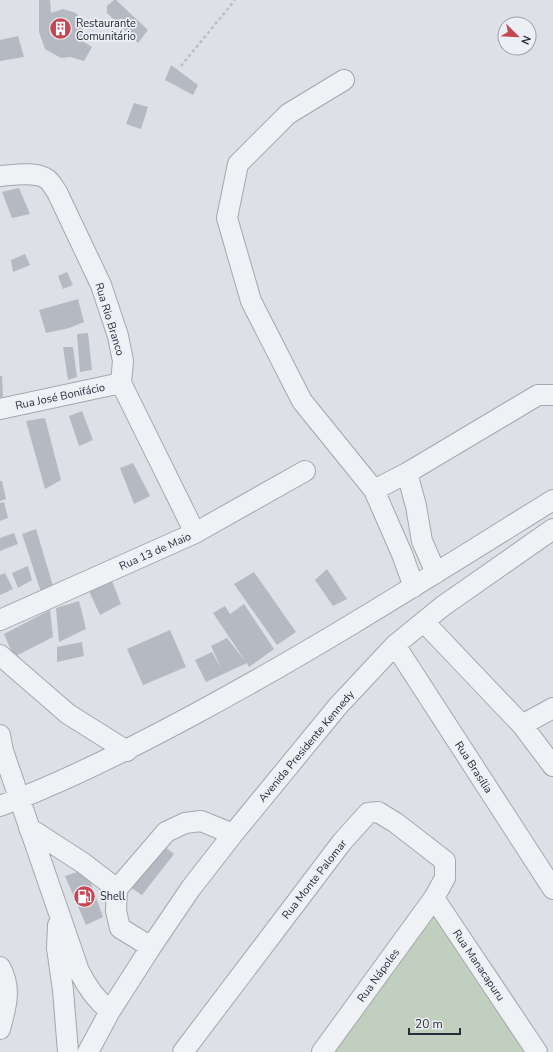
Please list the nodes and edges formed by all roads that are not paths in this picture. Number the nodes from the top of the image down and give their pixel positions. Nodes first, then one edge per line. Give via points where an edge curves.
1 (344, 80) dead end
2 (0, 176) edge
3 (121, 383) junction
4 (553, 395) edge
5 (0, 409) edge
6 (305, 471) dead end
7 (407, 473) junction
8 (374, 490) junction
9 (553, 500) edge
10 (553, 529) edge
11 (195, 533) junction
12 (436, 573) junction
13 (414, 587) junction
14 (0, 620) edge
15 (424, 622) junction
16 (395, 645) junction
17 (0, 655) edge
18 (553, 708) edge
19 (522, 725) junction
20 (0, 735) edge
21 (127, 750) junction
22 (553, 766) edge
23 (20, 798) junction
24 (0, 806) edge
25 (29, 828) junction
26 (233, 834) junction
27 (116, 889) junction
28 (553, 889) edge
29 (434, 898) junction
30 (60, 913) junction
31 (151, 946) junction
32 (0, 967) edge
33 (110, 1011) junction
34 (0, 1029) edge
35 (68, 1052) edge
36 (88, 1052) edge
37 (183, 1052) edge
38 (322, 1052) edge
39 (537, 1052) edge

1 - 8 street via 288,114 238,164 227,218 251,300 302,401
2 - 3 street, Rua Rio Branco via 40,176 48,180 57,192 101,285 118,336 123,361
3 - 5 street, Rua José Bonifácio
3 - 11 street
4 - 7 street via 538,395
6 - 11 street, Rua 13 de Maio
7 - 8 street
7 - 12 street via 422,541
8 - 13 street
9 - 12 street
10 - 15 street, Avenida Presidente Kennedy
11 - 14 street, Rua 13 de Maio
12 - 13 street
13 - 21 street via 290,662
15 - 16 street, Avenida Presidente Kennedy
15 - 19 street
16 - 26 street, Avenida Presidente Kennedy via 338,706
16 - 28 street, Rua Brasília
17 - 21 street via 68,714
18 - 19 street
19 - 22 street
20 - 23 street
21 - 23 street
23 - 24 street
23 - 25 street
25 - 27 street via 83,863
25 - 30 street
26 - 27 street via 201,822 185,823 166,832
26 - 31 street, Avenida Presidente Kennedy
27 - 31 street via 116,911 120,928
29 - 37 street, Rua Monte Palomar via 445,878 445,861 396,823 378,812 368,813 342,842
29 - 38 street, Rua Nápoles
29 - 39 street, Rua Manacapuru
30 - 33 street via 87,988
30 - 35 street via 57,948
31 - 33 street, Avenida Presidente Kennedy
32 - 34 street via 8,987
33 - 36 street, Avenida Presidente Kennedy

